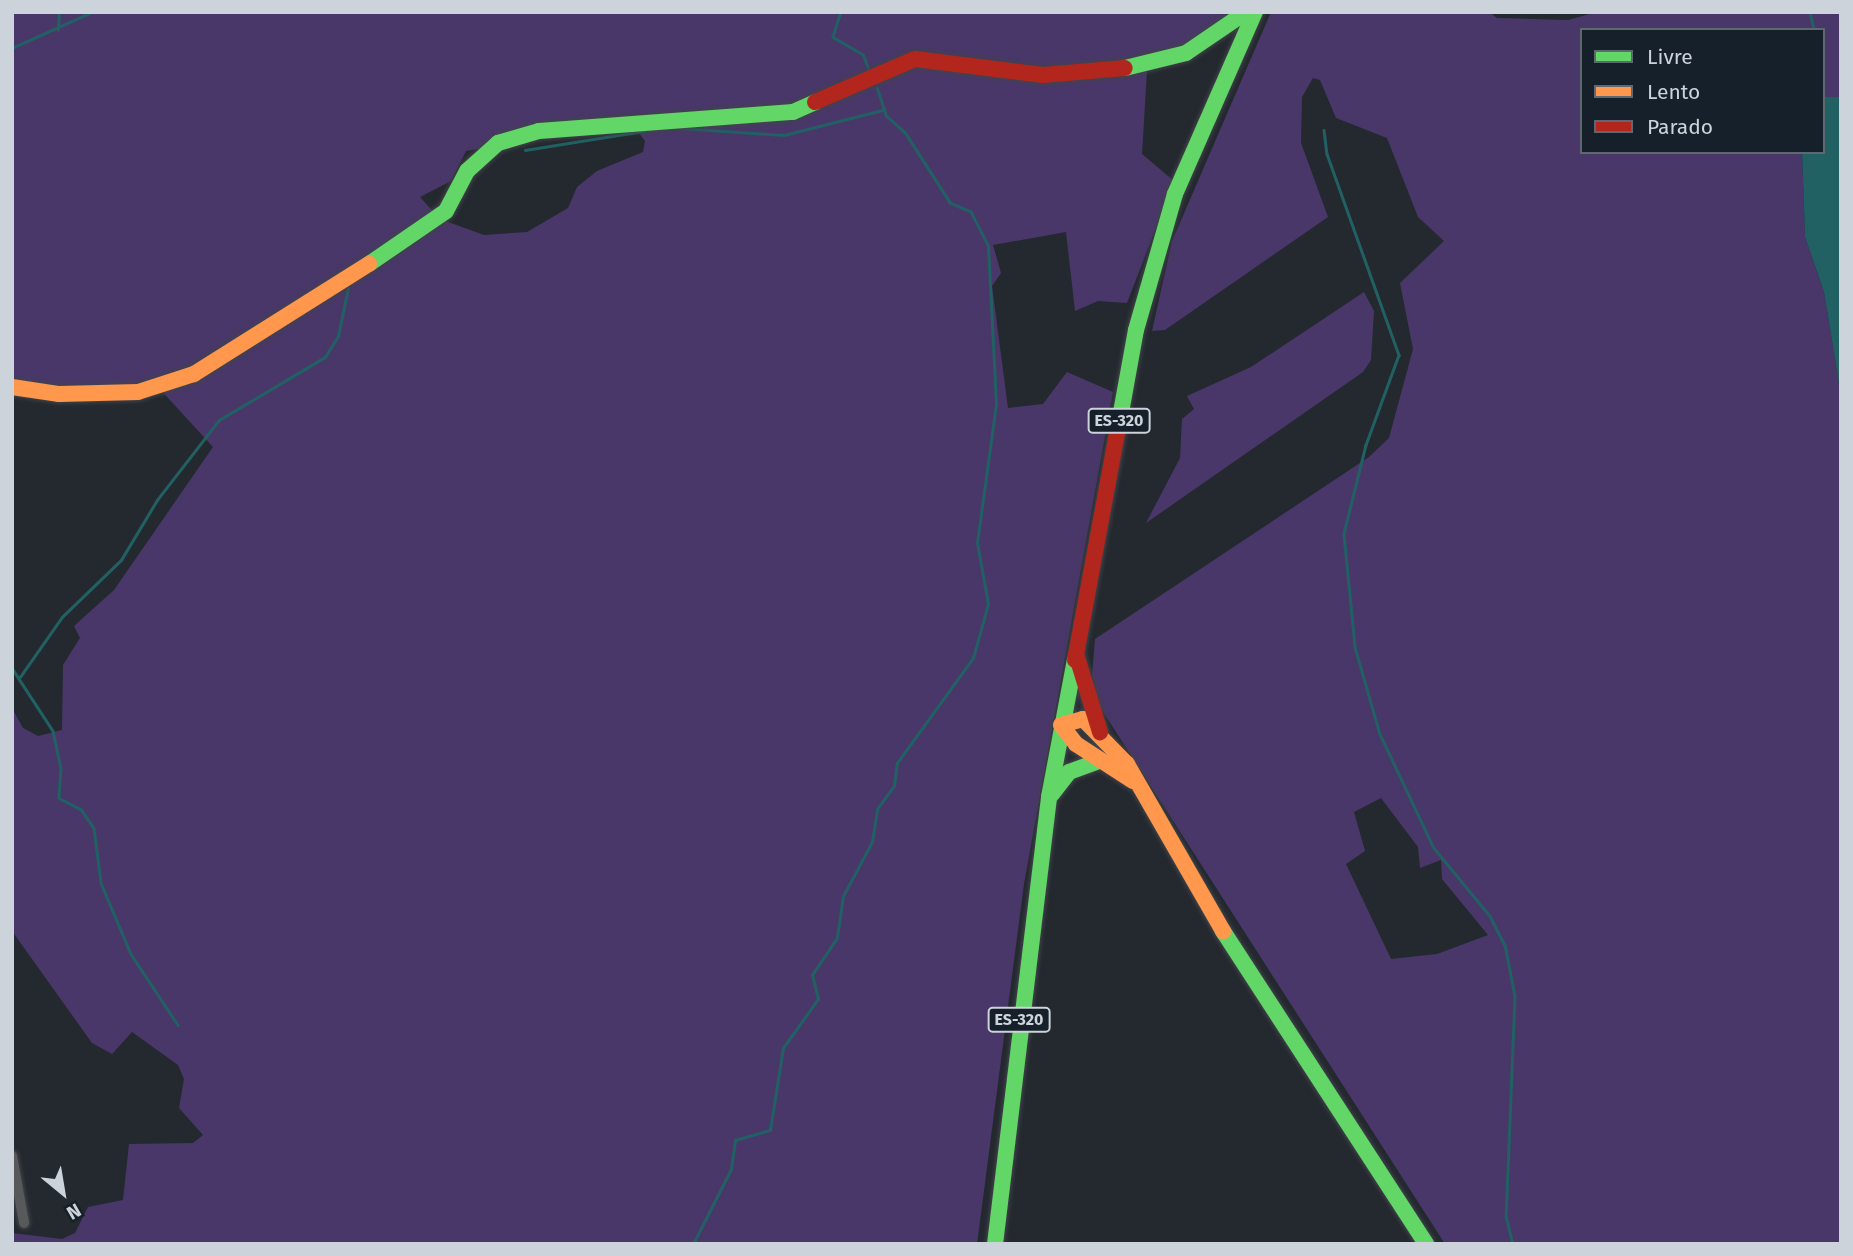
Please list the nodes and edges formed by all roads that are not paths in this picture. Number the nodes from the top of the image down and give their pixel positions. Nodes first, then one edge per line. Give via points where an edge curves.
1 (1246, 12) edge
2 (1255, 12) edge
3 (12, 387) edge
4 (1075, 650) junction
5 (1061, 724) junction
6 (1100, 732) junction
7 (1098, 761) junction
8 (1133, 781) junction
9 (1049, 797) junction
10 (12, 1156) edge
11 (24, 1223) dead end
12 (995, 1244) edge
13 (1426, 1244) edge

1 - 3 street via 1186,53 1124,68 1042,75 915,59 793,112 539,131 498,143 467,171 446,211 419,233 194,374 138,392 58,394
2 - 4 street, ES-320 via 1151,262
4 - 5 street, ES-320
4 - 6 street
5 - 6 street via 1083,719
5 - 7 street
5 - 9 street, ES-320
6 - 8 street
7 - 8 street
7 - 9 street via 1069,772
8 - 13 street
9 - 12 street, ES-320
10 - 11 street

